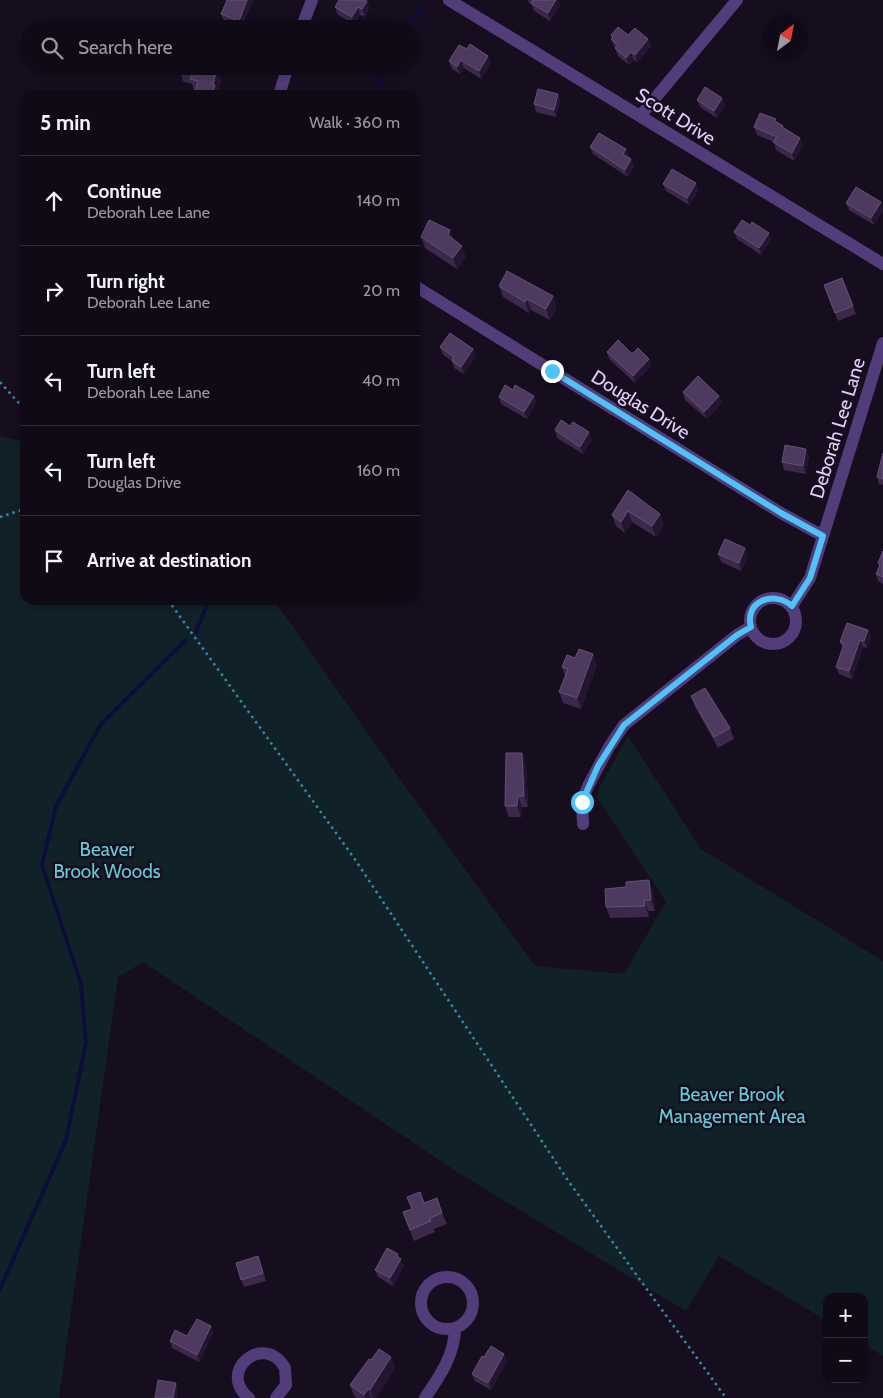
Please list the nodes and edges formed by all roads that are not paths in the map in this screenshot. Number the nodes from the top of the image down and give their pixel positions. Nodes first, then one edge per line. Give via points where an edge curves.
1 (312, 0) edge
2 (449, 0) edge
3 (738, 0) edge
4 (304, 20) edge
5 (285, 75) edge
6 (281, 90) edge
7 (641, 115) junction
8 (883, 264) edge
9 (420, 289) edge
10 (883, 343) edge
11 (823, 536) junction
12 (792, 606) junction
13 (751, 627) junction
14 (583, 824) dead end
15 (455, 1328) junction
16 (279, 1397) edge
17 (249, 1398) edge
18 (425, 1398) edge

1 - 4 street
2 - 7 street, Scott Drive
3 - 7 street
5 - 6 street
7 - 8 street, Scott Drive
9 - 11 street, Douglas Drive
10 - 11 street, Deborah Lee Lane
11 - 12 street, Deborah Lee Lane via 810,578
12 - 13 street via 779,598 764,599 753,609
12 - 13 street via 796,613 796,627 786,641 778,644 763,642
13 - 14 street via 624,725 588,786 582,802
15 - 15 street via 465,1322 474,1301 462,1281 440,1277 430,1283 421,1304 425,1316 433,1324
15 - 18 street via 455,1343
16 - 17 street via 286,1385 285,1368 274,1356 261,1353 244,1361 238,1374 240,1386

